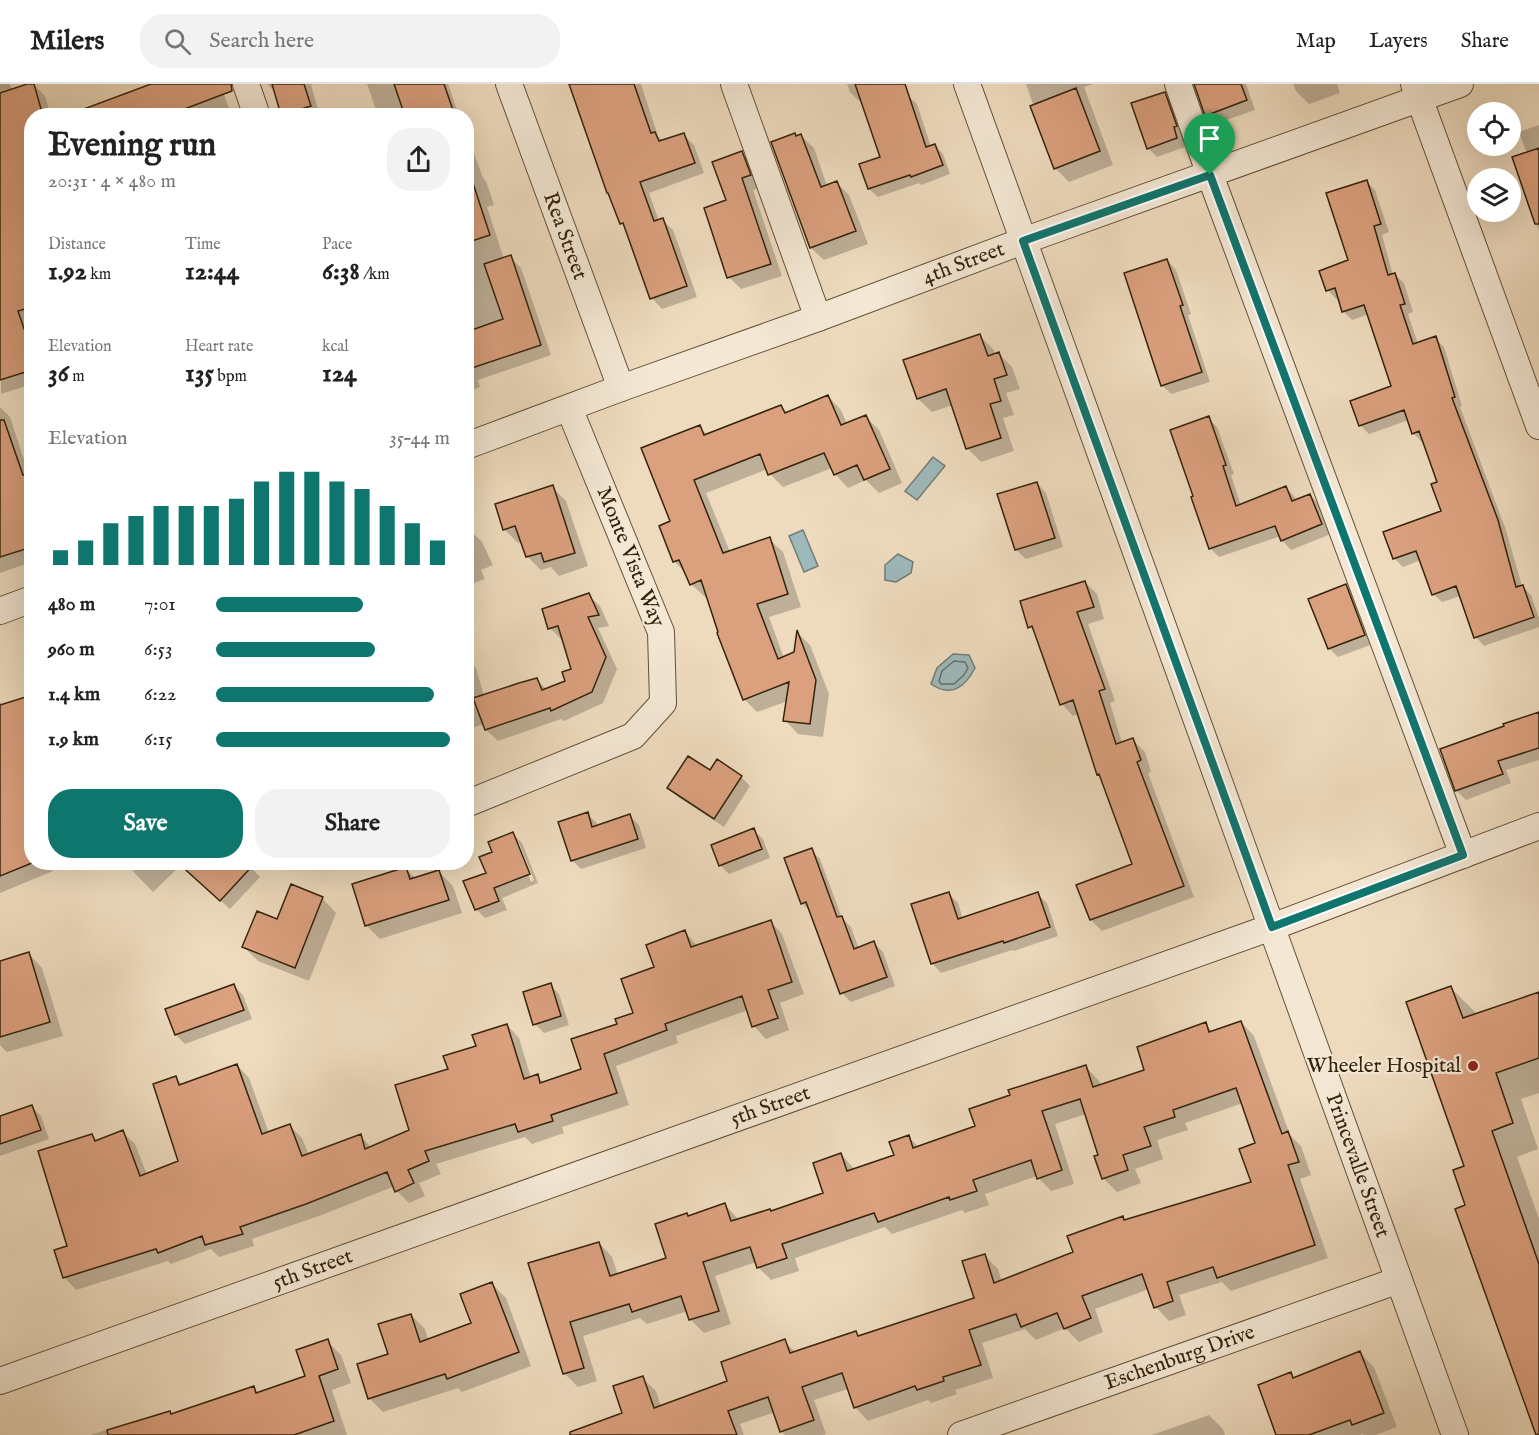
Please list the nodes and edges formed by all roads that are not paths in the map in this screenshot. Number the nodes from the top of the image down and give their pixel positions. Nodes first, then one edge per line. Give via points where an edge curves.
1 (246, 84) edge
2 (509, 84) edge
3 (734, 84) edge
4 (967, 84) edge
5 (1178, 84) edge
6 (1460, 84) edge
7 (1417, 91) edge
8 (254, 108) edge
9 (1210, 175) junction
10 (1023, 241) junction
11 (818, 318) junction
12 (621, 388) junction
13 (569, 408) junction
14 (1539, 426) edge
15 (474, 443) edge
16 (24, 602) edge
17 (0, 611) edge
18 (474, 801) edge
19 (1539, 826) edge
20 (1463, 855) junction
21 (1272, 927) junction
22 (1399, 1280) junction
23 (0, 1381) edge
24 (961, 1435) edge
25 (1455, 1435) edge

1 - 8 street
2 - 12 street, Rea Street
3 - 11 street
4 - 10 street, Princevalle Street
5 - 9 street
6 - 7 street, 4th Street
7 - 9 street, 4th Street
7 - 14 street
9 - 10 street, 4th Street
9 - 20 street
10 - 11 street, 4th Street
10 - 21 street, Princevalle Street
11 - 12 street, 4th Street
12 - 13 street, 4th Street
13 - 15 street, 4th Street
13 - 18 street, Monte Vista Way via 661,632 663,703 633,736
16 - 17 street
19 - 20 street, 5th Street
20 - 21 street, 5th Street
21 - 22 street, Princevalle Street
21 - 23 street, 5th Street
22 - 24 street, Eschenburg Drive
22 - 25 street, Princevalle Street

